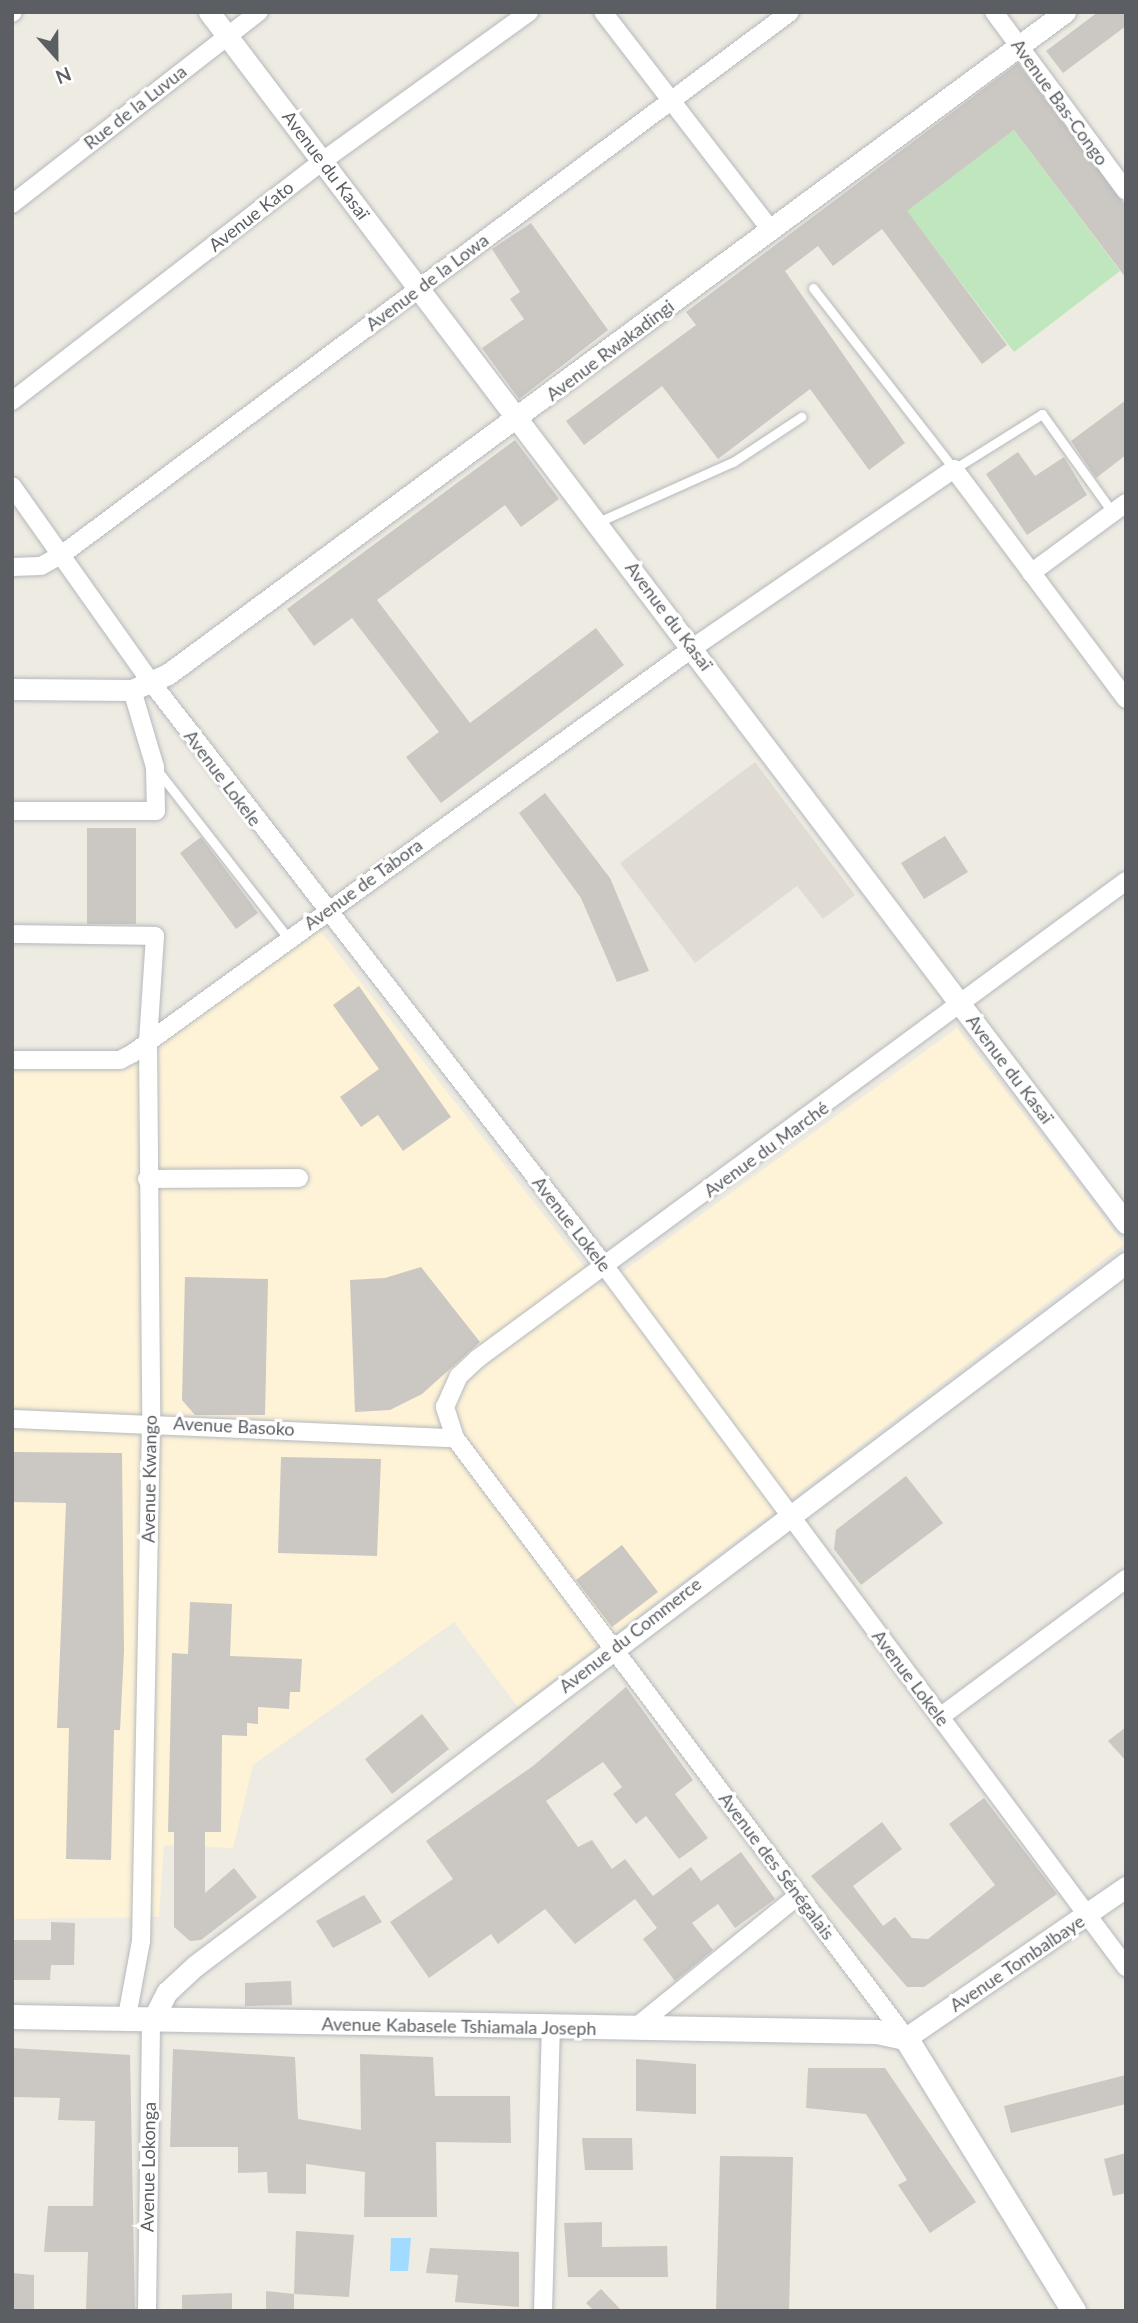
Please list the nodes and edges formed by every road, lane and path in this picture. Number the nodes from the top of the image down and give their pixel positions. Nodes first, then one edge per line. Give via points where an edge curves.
1 (209, 12) edge
2 (259, 12) edge
3 (529, 12) edge
4 (603, 12) edge
5 (790, 12) edge
6 (994, 12) edge
7 (1065, 12) edge
8 (228, 36) junction
9 (1018, 46) junction
10 (671, 100) junction
11 (324, 160) junction
12 (1126, 191) edge
13 (12, 204) edge
14 (770, 229) junction
15 (418, 288) junction
16 (813, 288) dead end
17 (12, 401) edge
18 (801, 417) dead end
19 (519, 419) junction
20 (954, 469) junction
21 (12, 486) edge
22 (1120, 508) edge
23 (598, 523) junction
24 (64, 553) junction
25 (12, 567) edge
26 (1031, 573) junction
27 (694, 647) junction
28 (141, 686) junction
29 (12, 689) edge
30 (1126, 699) edge
31 (155, 766) junction
32 (12, 811) edge
33 (1126, 881) edge
34 (324, 912) junction
35 (12, 934) edge
36 (288, 938) junction
37 (964, 1007) junction
38 (148, 1042) junction
39 (12, 1060) edge
40 (299, 1178) dead end
41 (147, 1179) junction
42 (1126, 1223) edge
43 (1126, 1263) edge
44 (604, 1265) junction
45 (12, 1419) edge
46 (151, 1422) junction
47 (455, 1438) junction
48 (788, 1513) junction
49 (1126, 1579) edge
50 (614, 1647) junction
51 (940, 1717) junction
52 (1126, 1886) edge
53 (799, 1895) junction
54 (1087, 1916) junction
55 (1126, 1967) edge
56 (12, 2017) edge
57 (139, 2022) junction
58 (551, 2027) junction
59 (636, 2027) junction
60 (906, 2038) junction
61 (147, 2311) edge
62 (543, 2311) edge
63 (1074, 2311) edge

1 - 8 street, Avenue du Kasaï
2 - 8 street, Rue de la Luvua
3 - 11 street, Avenue Kato
4 - 10 street
5 - 10 street, Avenue de la Lowa
6 - 9 street, Avenue Bas-Congo
7 - 9 street, Avenue Rwakadingi
8 - 11 street, Avenue du Kasaï
8 - 13 street, Rue de la Luvua
9 - 12 street, Avenue Bas-Congo
9 - 14 street, Avenue Rwakadingi
10 - 14 street
10 - 15 street, Avenue de la Lowa
11 - 15 street, Avenue du Kasaï
11 - 17 street, Avenue Kato
14 - 19 street, Avenue Rwakadingi
15 - 19 street, Avenue du Kasaï
15 - 24 street, Avenue de la Lowa
16 - 20 lane
18 - 23 lane via 733,461
19 - 23 street, Avenue du Kasaï
19 - 28 street, Avenue Rwakadingi
20 - 22 lane via 1042,414
20 - 26 street
20 - 27 street, Avenue de Tabora
21 - 24 street, Avenue Lokele
22 - 26 street
23 - 27 street, Avenue du Kasaï
24 - 25 street, Avenue de la Lowa via 41,566
24 - 28 street, Avenue Lokele
26 - 30 street
27 - 34 street, Avenue de Tabora
27 - 37 street, Avenue du Kasaï
28 - 29 street
28 - 31 street
28 - 34 street, Avenue Lokele
31 - 32 street via 156,811
31 - 36 lane
33 - 37 street, Avenue du Marché
34 - 36 street, Avenue de Tabora
34 - 44 street, Avenue Lokele
35 - 38 street, Avenue Kwango via 155,936
36 - 38 street, Avenue de Tabora
37 - 42 street, Avenue du Kasaï
37 - 44 street, Avenue du Marché
38 - 39 street, Avenue de Tabora via 120,1060
38 - 41 street, Avenue Kwango
40 - 41 street
41 - 46 street, Avenue Kwango
43 - 48 street, Avenue du Commerce
44 - 47 street, Avenue du Marché via 459,1376 445,1407
44 - 48 street, Avenue Lokele
45 - 46 street, Avenue Basoko
46 - 47 street, Avenue Basoko
46 - 57 street, Avenue Kwango
47 - 50 street, Avenue des Sénégalais
48 - 50 street, Avenue du Commerce
48 - 51 street, Avenue Lokele
49 - 51 street
50 - 53 street, Avenue des Sénégalais
50 - 57 street, Avenue du Commerce via 195,1966
51 - 54 street, Avenue Lokele
52 - 54 street, Avenue Tombalbaye
53 - 59 street
53 - 60 street, Avenue des Sénégalais
54 - 55 street, Avenue Lokele
54 - 60 street, Avenue Tombalbaye
56 - 57 main road, Avenue Kabasele Tshiamala Joseph
57 - 58 main road, Avenue Kabasele Tshiamala Joseph
57 - 61 street, Avenue Lokonga
58 - 59 main road, Avenue Kabasele Tshiamala Joseph
58 - 62 street
59 - 60 main road, Avenue Kabasele Tshiamala Joseph
60 - 63 main road, Avenue des Sénégalais

